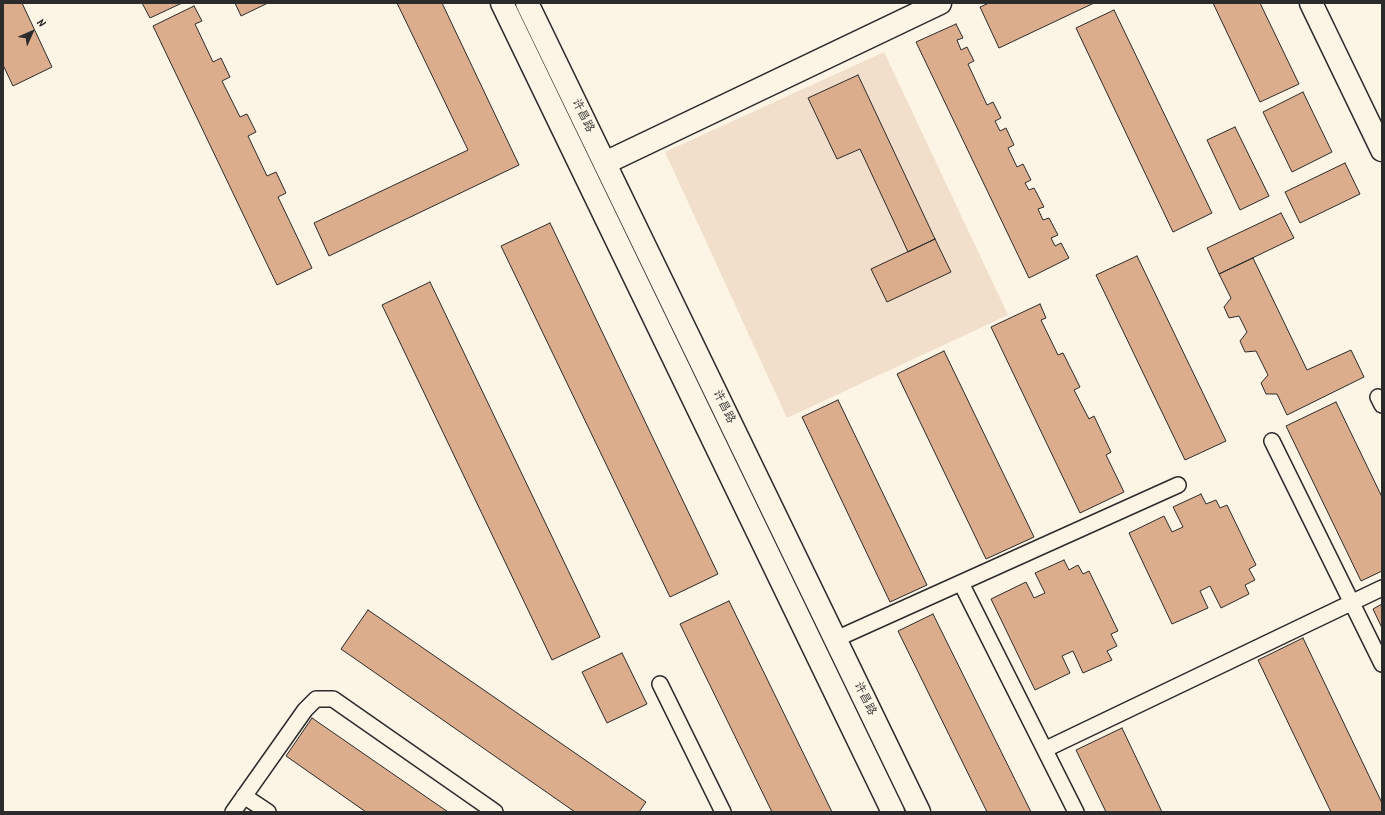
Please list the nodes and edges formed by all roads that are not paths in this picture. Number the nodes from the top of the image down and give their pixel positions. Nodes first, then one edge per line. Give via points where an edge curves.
1 (502, 3) edge
2 (527, 3) edge
3 (940, 3) edge
4 (1311, 3) edge
5 (1382, 150) edge
6 (605, 164) junction
7 (1272, 441) dead end
8 (1178, 485) dead end
9 (961, 583) junction
10 (1382, 588) edge
11 (1351, 602) junction
12 (836, 639) junction
13 (1382, 664) edge
14 (660, 684) dead end
15 (1046, 749) junction
16 (244, 796) junction
17 (233, 812) edge
18 (268, 812) edge
19 (495, 812) edge
20 (723, 812) edge
21 (893, 812) edge
22 (919, 812) edge
23 (1076, 812) edge

1 - 21 street, 许昌路
2 - 6 street, 许昌路
3 - 6 street
4 - 5 street
6 - 12 street, 许昌路
7 - 11 lane
8 - 9 lane
9 - 12 lane
9 - 15 lane
10 - 11 lane
11 - 13 lane
11 - 15 lane
12 - 22 street, 许昌路
14 - 20 lane
15 - 23 lane
16 - 17 lane
16 - 18 lane
16 - 19 lane via 304,710 316,698 333,698

